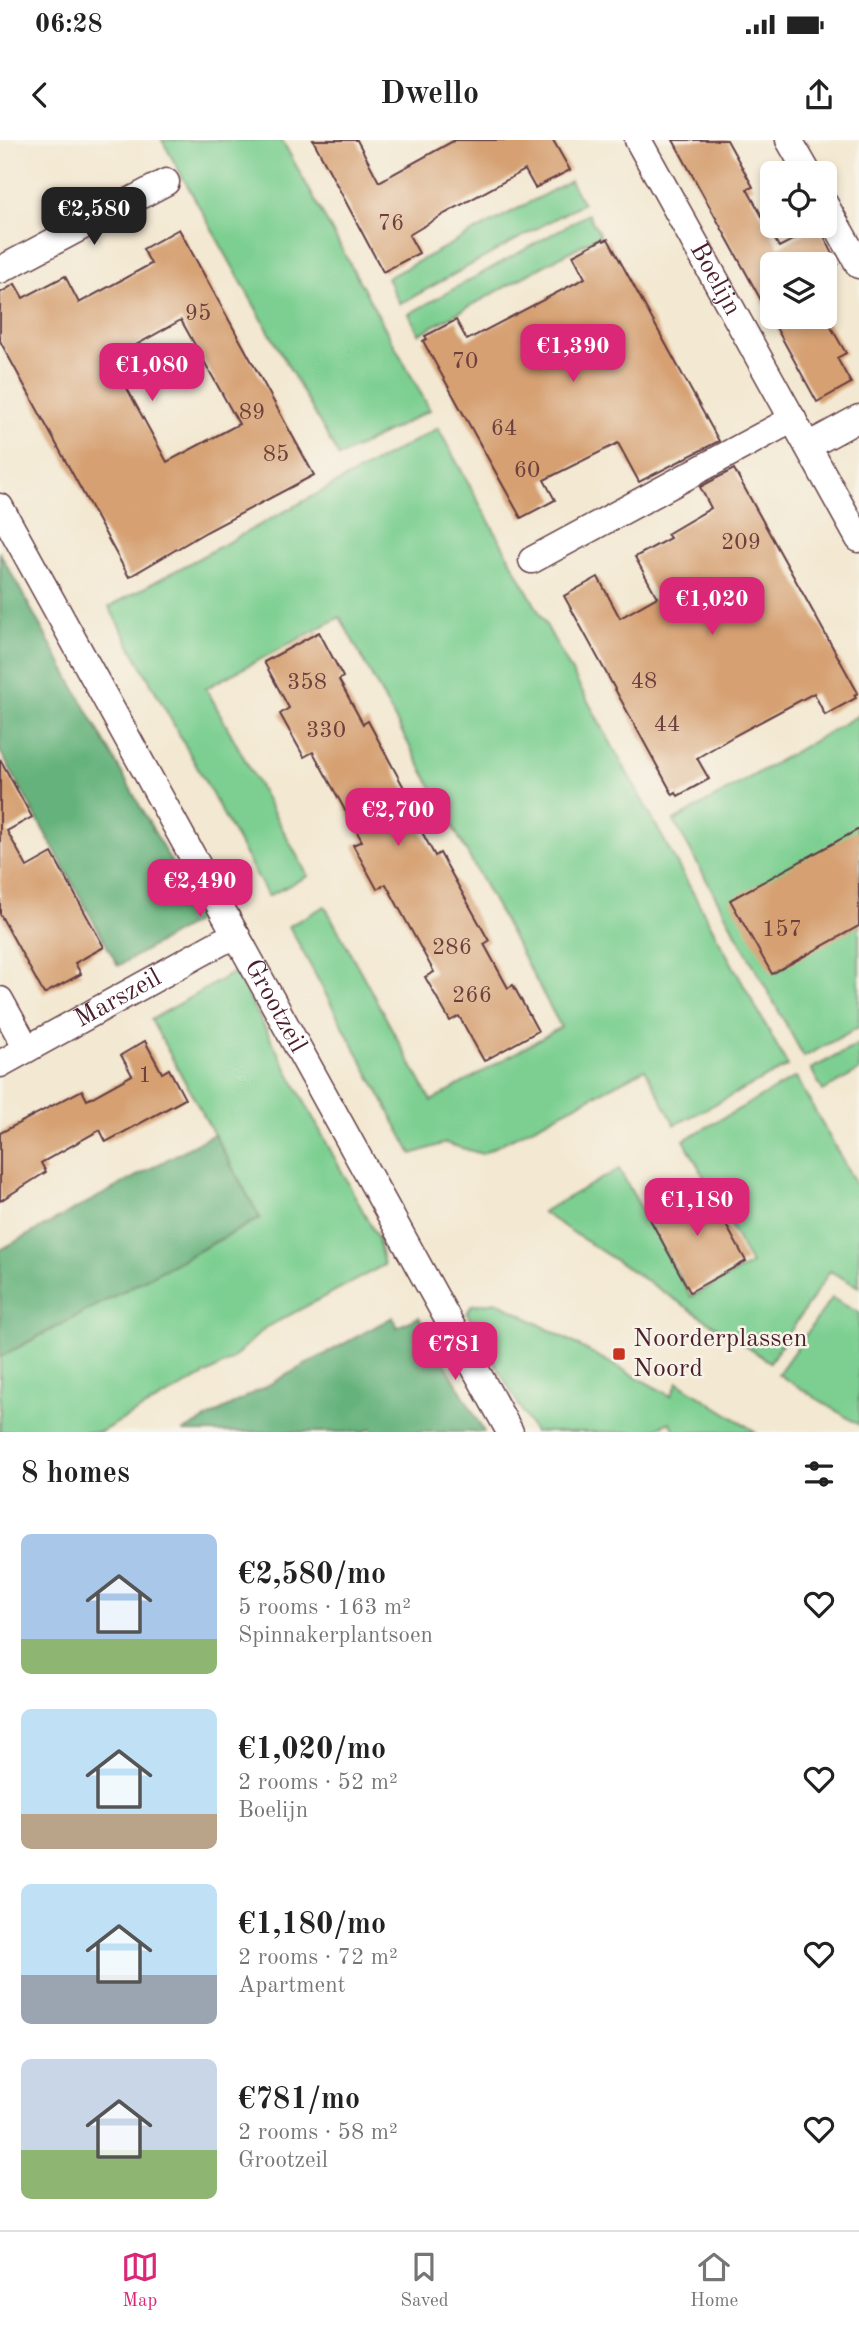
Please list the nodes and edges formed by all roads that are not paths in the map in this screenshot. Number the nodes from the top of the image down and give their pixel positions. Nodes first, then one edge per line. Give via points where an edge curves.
1 (638, 140) edge
2 (789, 140) edge
3 (801, 161) edge
4 (166, 183) dead end
5 (837, 225) edge
6 (859, 265) edge
7 (0, 270) edge
8 (859, 418) edge
9 (793, 419) junction
10 (808, 446) junction
11 (0, 507) edge
12 (859, 539) edge
13 (532, 561) dead end
14 (237, 936) junction
15 (0, 1000) edge
16 (27, 1049) junction
17 (0, 1064) edge
18 (510, 1432) edge

1 - 9 street, Boelijn
2 - 3 street
4 - 7 street
5 - 6 street
8 - 10 street
9 - 10 street, Boelijn
9 - 13 street
10 - 12 street, Boelijn
11 - 14 street, Grootzeil
14 - 16 street, Marszeil
14 - 18 street, Grootzeil
15 - 16 street
16 - 17 street, Marszeil

